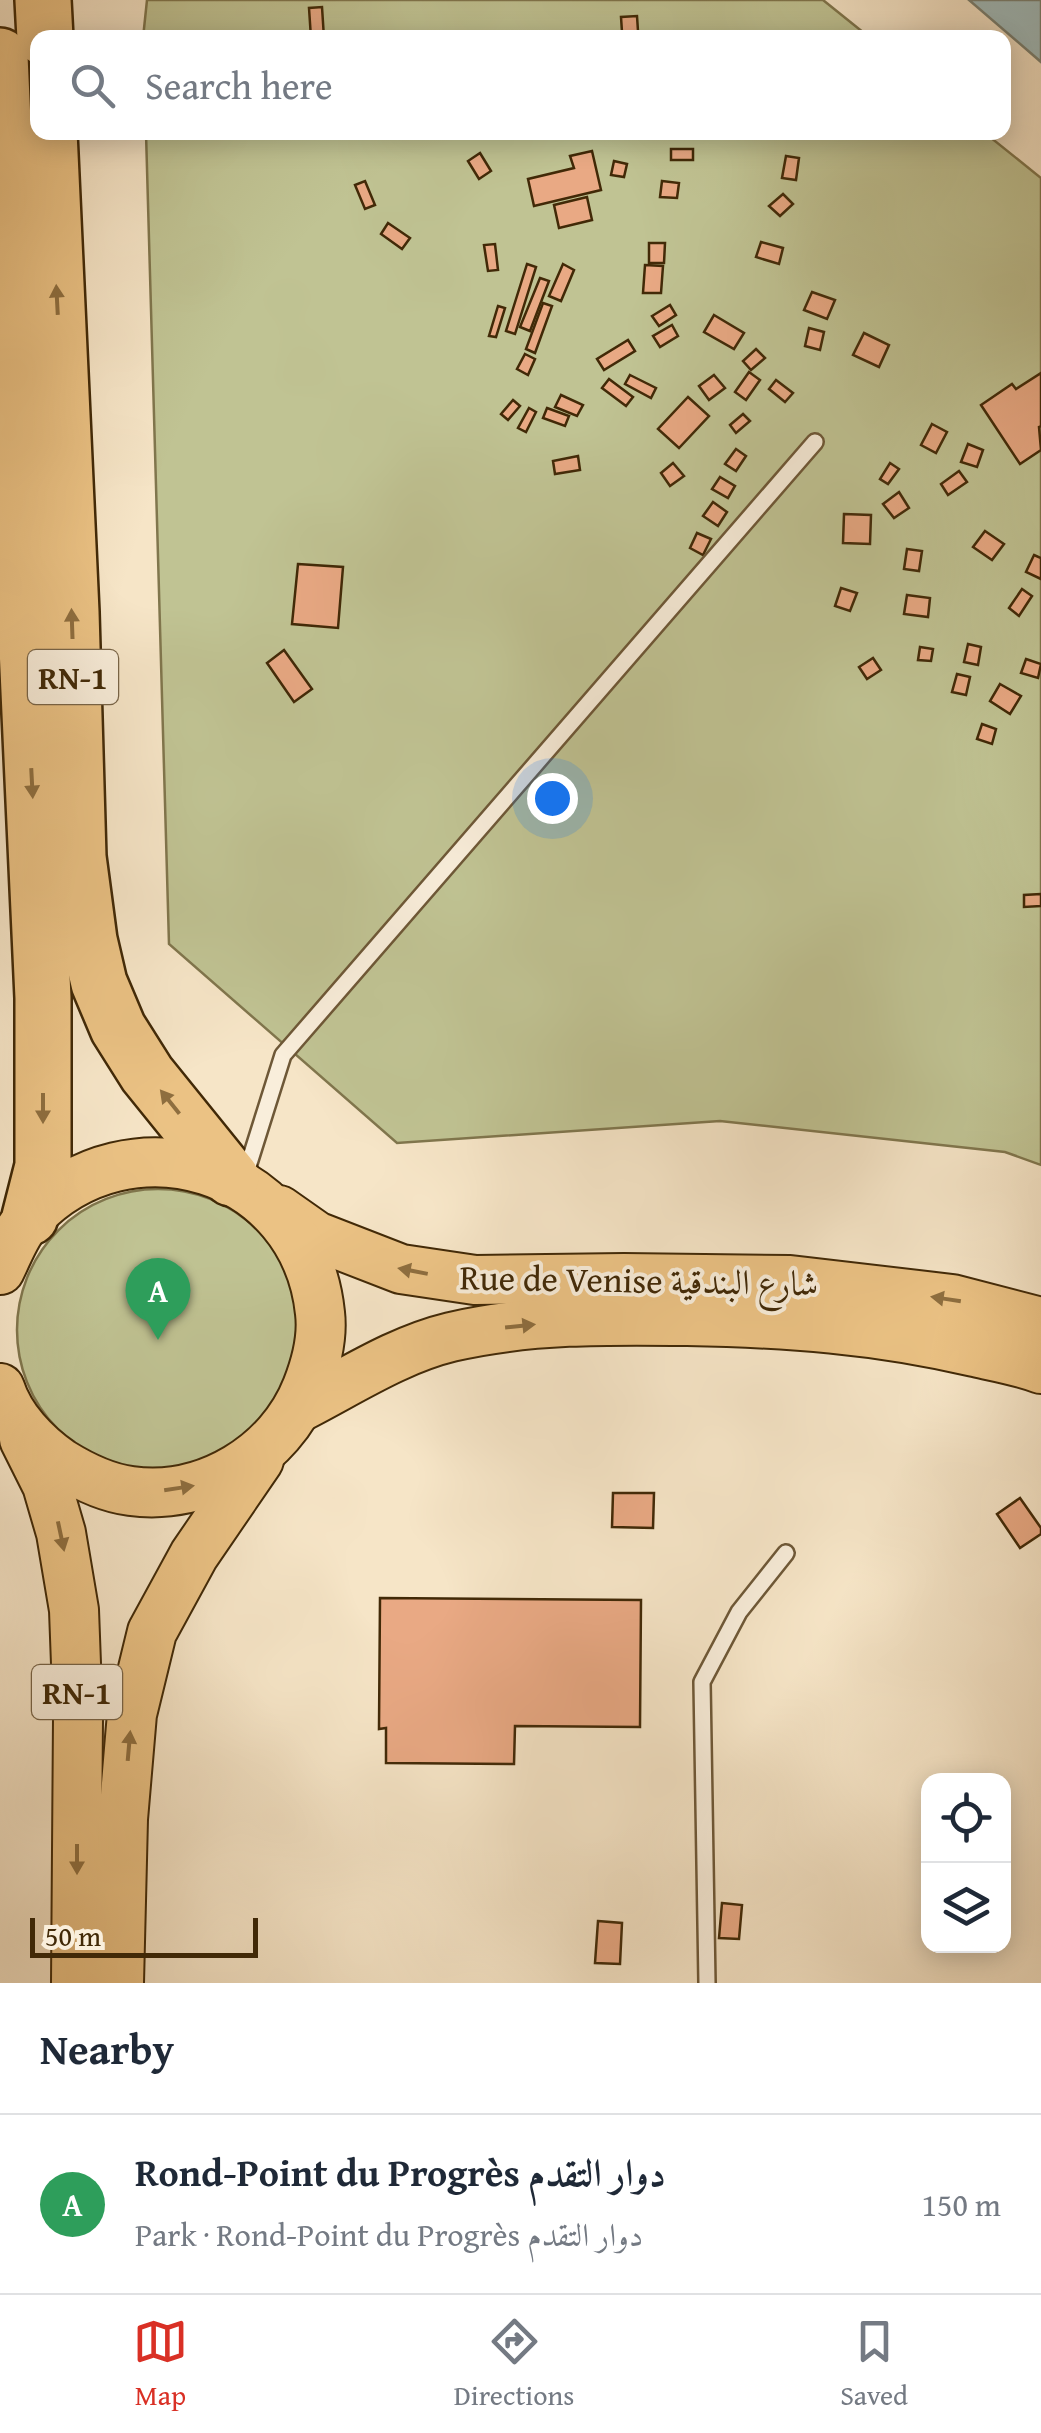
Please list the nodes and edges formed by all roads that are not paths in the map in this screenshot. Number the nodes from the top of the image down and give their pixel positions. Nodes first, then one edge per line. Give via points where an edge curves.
1 (43, 0) edge
2 (45, 30) edge
3 (0, 56) edge
4 (49, 140) edge
5 (815, 442) dead end
6 (242, 1185) junction
7 (12, 1240) edge
8 (1041, 1322) edge
9 (1041, 1369) edge
10 (3, 1396) edge
11 (300, 1407) junction
12 (266, 1449) junction
13 (786, 1553) dead end
14 (76, 1983) edge
15 (119, 1983) edge
16 (708, 1983) edge

1 - 2 highway
3 -> 7 highway, RN-1 via 44,998 43,1166
6 -> 4 highway, RN-1 via 147,1074 118,1028 89,940 78,857
5 - 6 lane via 284,1055
6 - 7 main road, RN-1 via 189,1164 146,1161 102,1169 63,1188
8 -> 6 main road, Rue de Venise شارع البندقية via 952,1299 790,1280 474,1280 402,1269 316,1236
6 - 11 main road, RN-1 via 288,1226 310,1268 320,1315 317,1362
11 -> 9 main road, Rue de Venise شارع البندقية via 392,1357 449,1338 578,1321 860,1330
10 -> 12 main road, RN-1 via 43,1451 84,1478 130,1491 180,1491 226,1476
10 -> 14 main road, RN-1 via 47,1484 74,1610
11 - 12 main road, RN-1
15 -> 12 main road, RN-1 via 132,1714 152,1632 194,1555
13 - 16 lane via 740,1612 702,1682

